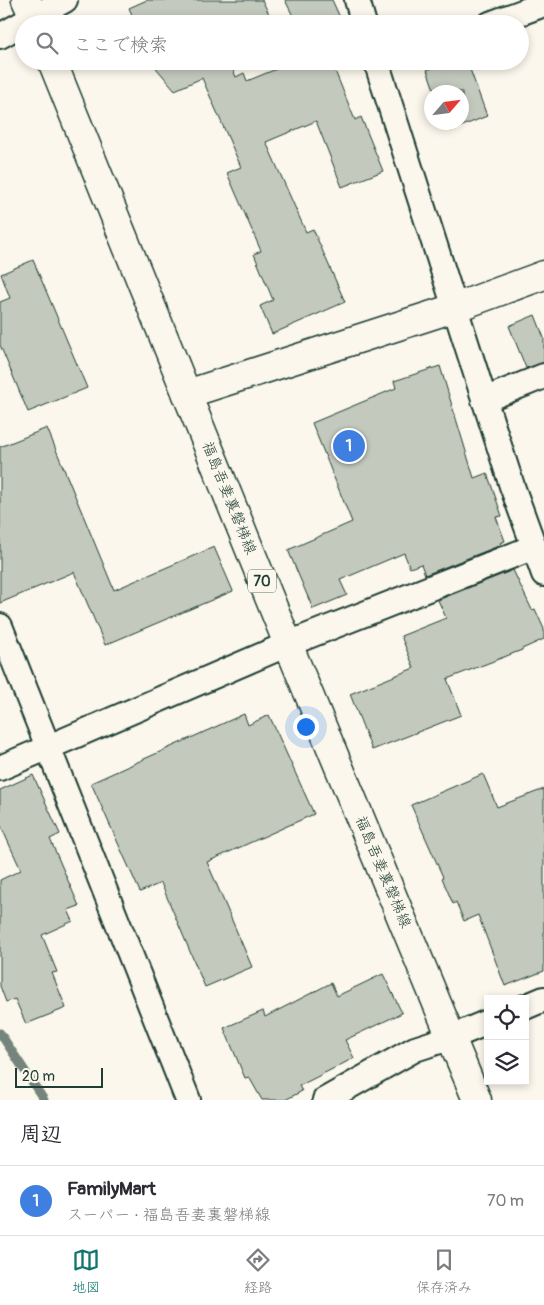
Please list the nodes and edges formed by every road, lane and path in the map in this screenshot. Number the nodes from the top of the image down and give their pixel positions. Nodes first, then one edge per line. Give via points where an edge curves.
1 (65, 0) edge
2 (357, 0) edge
3 (544, 4) edge
4 (32, 14) edge
5 (361, 15) edge
6 (514, 15) edge
7 (15, 26) edge
8 (0, 36) edge
9 (56, 70) edge
10 (383, 70) edge
11 (544, 275) edge
12 (454, 308) junction
13 (544, 376) edge
14 (187, 394) junction
15 (484, 400) junction
16 (540, 557) edge
17 (0, 626) edge
18 (288, 644) junction
19 (48, 748) junction
20 (0, 768) edge
21 (544, 999) edge
22 (529, 1005) edge
23 (484, 1024) edge
24 (452, 1037) junction
25 (188, 1100) edge
26 (325, 1100) edge
27 (477, 1100) edge

1 - 4 street
2 - 5 street
3 - 6 street
7 - 8 street
9 - 14 main road, 福島吾妻裏磐梯線 / 70
10 - 12 street
11 - 12 main road
12 - 14 main road
12 - 15 street
13 - 15 street
14 - 18 main road, 福島吾妻裏磐梯線 / 70
15 - 16 street
16 - 18 street
17 - 19 street
18 - 19 street
18 - 24 main road, 福島吾妻裏磐梯線 / 70
19 - 20 street
19 - 25 street
21 - 22 street
23 - 24 street
24 - 26 street via 415,1048
24 - 27 main road, 福島吾妻裏磐梯線 / 70

